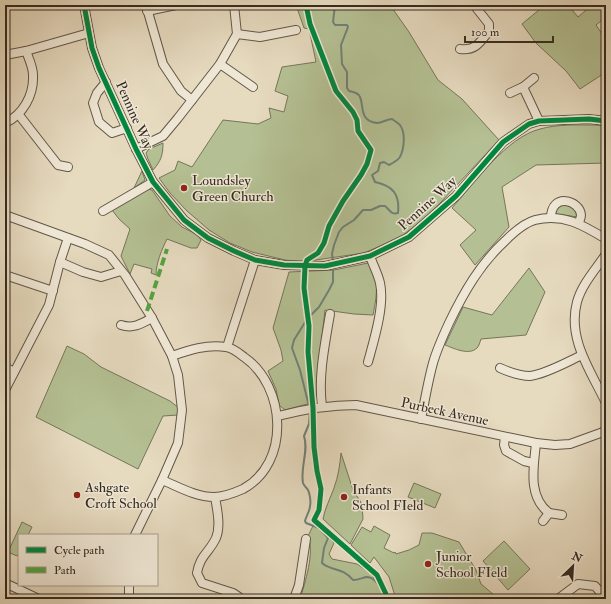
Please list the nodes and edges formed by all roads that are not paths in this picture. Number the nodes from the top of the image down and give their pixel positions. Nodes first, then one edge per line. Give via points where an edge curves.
1 (84, 5) edge
2 (176, 5) edge
3 (234, 5) edge
4 (474, 5) edge
5 (147, 8) edge
6 (296, 30) dead end
7 (88, 33) junction
8 (237, 34) junction
9 (460, 49) dead end
10 (26, 51) junction
11 (5, 56) edge
12 (220, 64) junction
13 (534, 78) dead end
14 (106, 82) junction
15 (253, 87) dead end
16 (523, 87) junction
17 (510, 93) dead end
18 (192, 100) junction
19 (19, 115) junction
20 (538, 121) junction
21 (606, 121) edge
22 (5, 123) edge
23 (127, 128) junction
24 (136, 149) junction
25 (68, 167) dead end
26 (153, 182) junction
27 (102, 211) dead end
28 (5, 215) edge
29 (551, 218) junction
30 (579, 224) junction
31 (68, 238) junction
32 (606, 239) edge
33 (606, 254) edge
34 (370, 256) junction
35 (255, 260) junction
36 (60, 262) junction
37 (122, 270) junction
38 (5, 275) edge
39 (53, 291) junction
40 (330, 314) dead end
41 (152, 318) junction
42 (121, 325) dead end
43 (227, 347) junction
44 (582, 355) junction
45 (172, 356) junction
46 (368, 362) dead end
47 (5, 367) edge
48 (504, 368) dead end
49 (14, 372) junction
50 (5, 390) edge
51 (606, 403) edge
52 (322, 406) junction
53 (278, 416) junction
54 (421, 419) junction
55 (606, 431) edge
56 (505, 436) junction
57 (536, 443) junction
58 (533, 463) junction
59 (162, 480) junction
60 (215, 497) junction
61 (549, 513) junction
62 (562, 515) dead end
63 (543, 521) dead end
64 (135, 534) edge
65 (306, 539) dead end
66 (5, 583) edge
67 (129, 586) edge
68 (239, 597) dead end
69 (39, 599) edge
70 (129, 599) edge
71 (294, 599) edge
72 (558, 599) edge
73 (606, 599) edge

1 - 7 street, Pennine Way
2 - 5 street
3 - 8 street
4 - 9 street via 489,24 489,31 479,44 471,49
5 - 18 street via 163,64 182,91
6 - 8 street via 260,37
7 - 10 street
7 - 14 street, Pennine Way
8 - 12 street
10 - 11 street
10 - 19 street via 33,74 31,92
12 - 15 street
12 - 18 street
13 - 16 street
14 - 23 street, Pennine Way
14 - 23 street, Pennine Way via 93,103 99,122 112,133
16 - 17 street
16 - 20 street
18 - 24 street via 163,136
19 - 22 street
19 - 25 street via 58,165
20 - 21 street, Pennine Way
20 - 34 street, Pennine Way via 529,124 503,142 456,196 410,237
23 - 24 street, Pennine Way
24 - 26 street, Pennine Way
26 - 27 street
26 - 35 street, Pennine Way via 184,220 208,238
28 - 31 street
29 - 30 street
29 - 30 street via 554,205 564,201 579,209
29 - 54 street via 534,220 516,230 495,250 475,275 441,340
30 - 32 street
31 - 36 street
31 - 37 street via 109,255
33 - 44 street via 583,288 577,302 575,321
34 - 35 street, Pennine Way via 312,266
34 - 46 street via 380,284 380,306
35 - 43 street
36 - 37 street via 101,277
36 - 39 street
37 - 41 street
38 - 39 street
39 - 49 street via 49,305
40 - 52 street via 321,377
41 - 42 street via 129,328
41 - 45 street
43 - 45 street via 214,346
43 - 53 street via 252,362 265,378
44 - 48 street via 534,375 519,375
44 - 51 street
45 - 59 street via 178,375 182,410 178,442
47 - 49 street
49 - 50 street
52 - 53 street, Purbeck Avenue
52 - 54 street, Purbeck Avenue via 356,405
53 - 60 street via 277,438 268,465 258,478 233,494
54 - 56 street, Purbeck Avenue
55 - 57 street, Purbeck Avenue via 570,444
56 - 57 street, Purbeck Avenue
56 - 58 street via 506,451
57 - 58 street
58 - 61 street via 532,477 535,490 540,504
59 - 60 street via 199,495
59 - 64 street
60 - 68 street via 218,516 216,537 198,563 197,574 202,583
61 - 62 street
61 - 63 street
65 - 71 street via 299,585
66 - 69 street
67 - 70 street
72 - 73 street via 578,584 595,586

